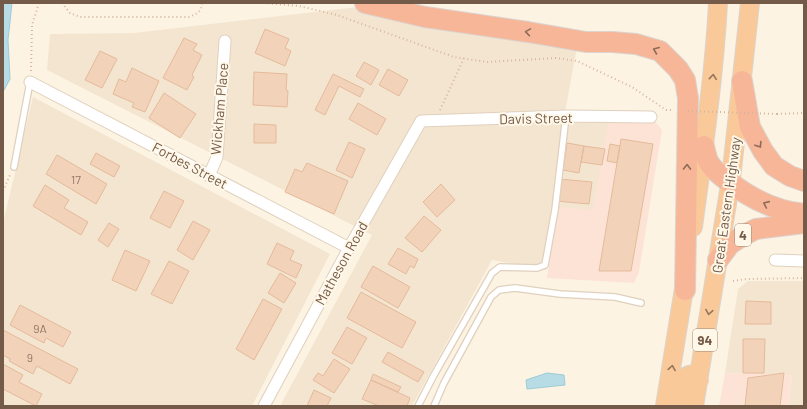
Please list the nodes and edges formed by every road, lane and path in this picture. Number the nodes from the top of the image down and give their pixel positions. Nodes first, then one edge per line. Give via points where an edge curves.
1 (39, 3) edge
2 (62, 3) edge
3 (202, 3) edge
4 (264, 3) edge
5 (365, 3) edge
6 (718, 3) edge
7 (750, 3) edge
8 (225, 40) dead end
9 (464, 58) junction
10 (742, 81) junction
11 (30, 82) junction
12 (682, 111) junction
13 (804, 113) edge
14 (566, 116) junction
15 (651, 117) dead end
16 (435, 120) junction
17 (421, 121) joint
18 (704, 146) junction
19 (14, 167) joint
20 (209, 176) junction
21 (804, 181) edge
22 (731, 183) junction
23 (3, 191) edge
24 (804, 214) edge
25 (804, 223) edge
26 (349, 248) junction
27 (718, 260) junction
28 (776, 260) dead end
29 (804, 261) edge
30 (804, 278) edge
31 (733, 281) dead end
32 (685, 290) junction
33 (641, 302) dead end
34 (699, 380) junction
35 (264, 406) edge
36 (418, 406) edge
37 (434, 406) edge
38 (665, 406) edge
39 (679, 406) edge
40 (694, 406) edge

1 - 11 path via 32,25
2 - 3 path via 70,13 80,17 189,17 198,13
4 - 9 path via 298,6 337,15 454,57
12 -> 5 highway via 688,98 686,80 660,50 636,44 586,42 425,17
18 -> 6 highway, Great Eastern Highway / 94
7 - 10 highway, Great Eastern Highway / 94
8 - 20 street, Wickham Place via 216,157
9 - 12 path via 487,62 556,58 577,61 632,87 666,110
9 - 16 path
10 -> 21 highway via 750,127 759,145 774,166
10 - 22 highway, Great Eastern Highway / 94
11 - 19 lane
11 - 20 street, Forbes Street
12 - 13 path, bridge
32 -> 12 highway
14 - 15 street, Davis Street
14 - 16 street, Davis Street
14 - 36 lane via 555,210 545,265 537,268 500,267 492,273
16 - 17 street, Davis Street
17 - 26 street, Matheson Road
18 - 22 highway via 708,162 718,174
18 - 32 highway, Great Eastern Highway / 94
19 - 23 path
20 - 26 street, Forbes Street
24 -> 22 highway via 772,207 753,199
22 - 27 highway, Great Eastern Highway / 94
25 - 27 highway, 4 via 756,229 730,244
26 - 35 street, Matheson Road
27 -> 34 highway, Great Eastern Highway / 94
28 - 29 street
30 - 31 path
38 -> 32 highway, Great Eastern Highway / 94
33 - 37 lane via 615,297 515,288 499,290 487,304
34 - 39 highway via 690,375 684,379
34 - 40 highway, Great Eastern Highway / 94

